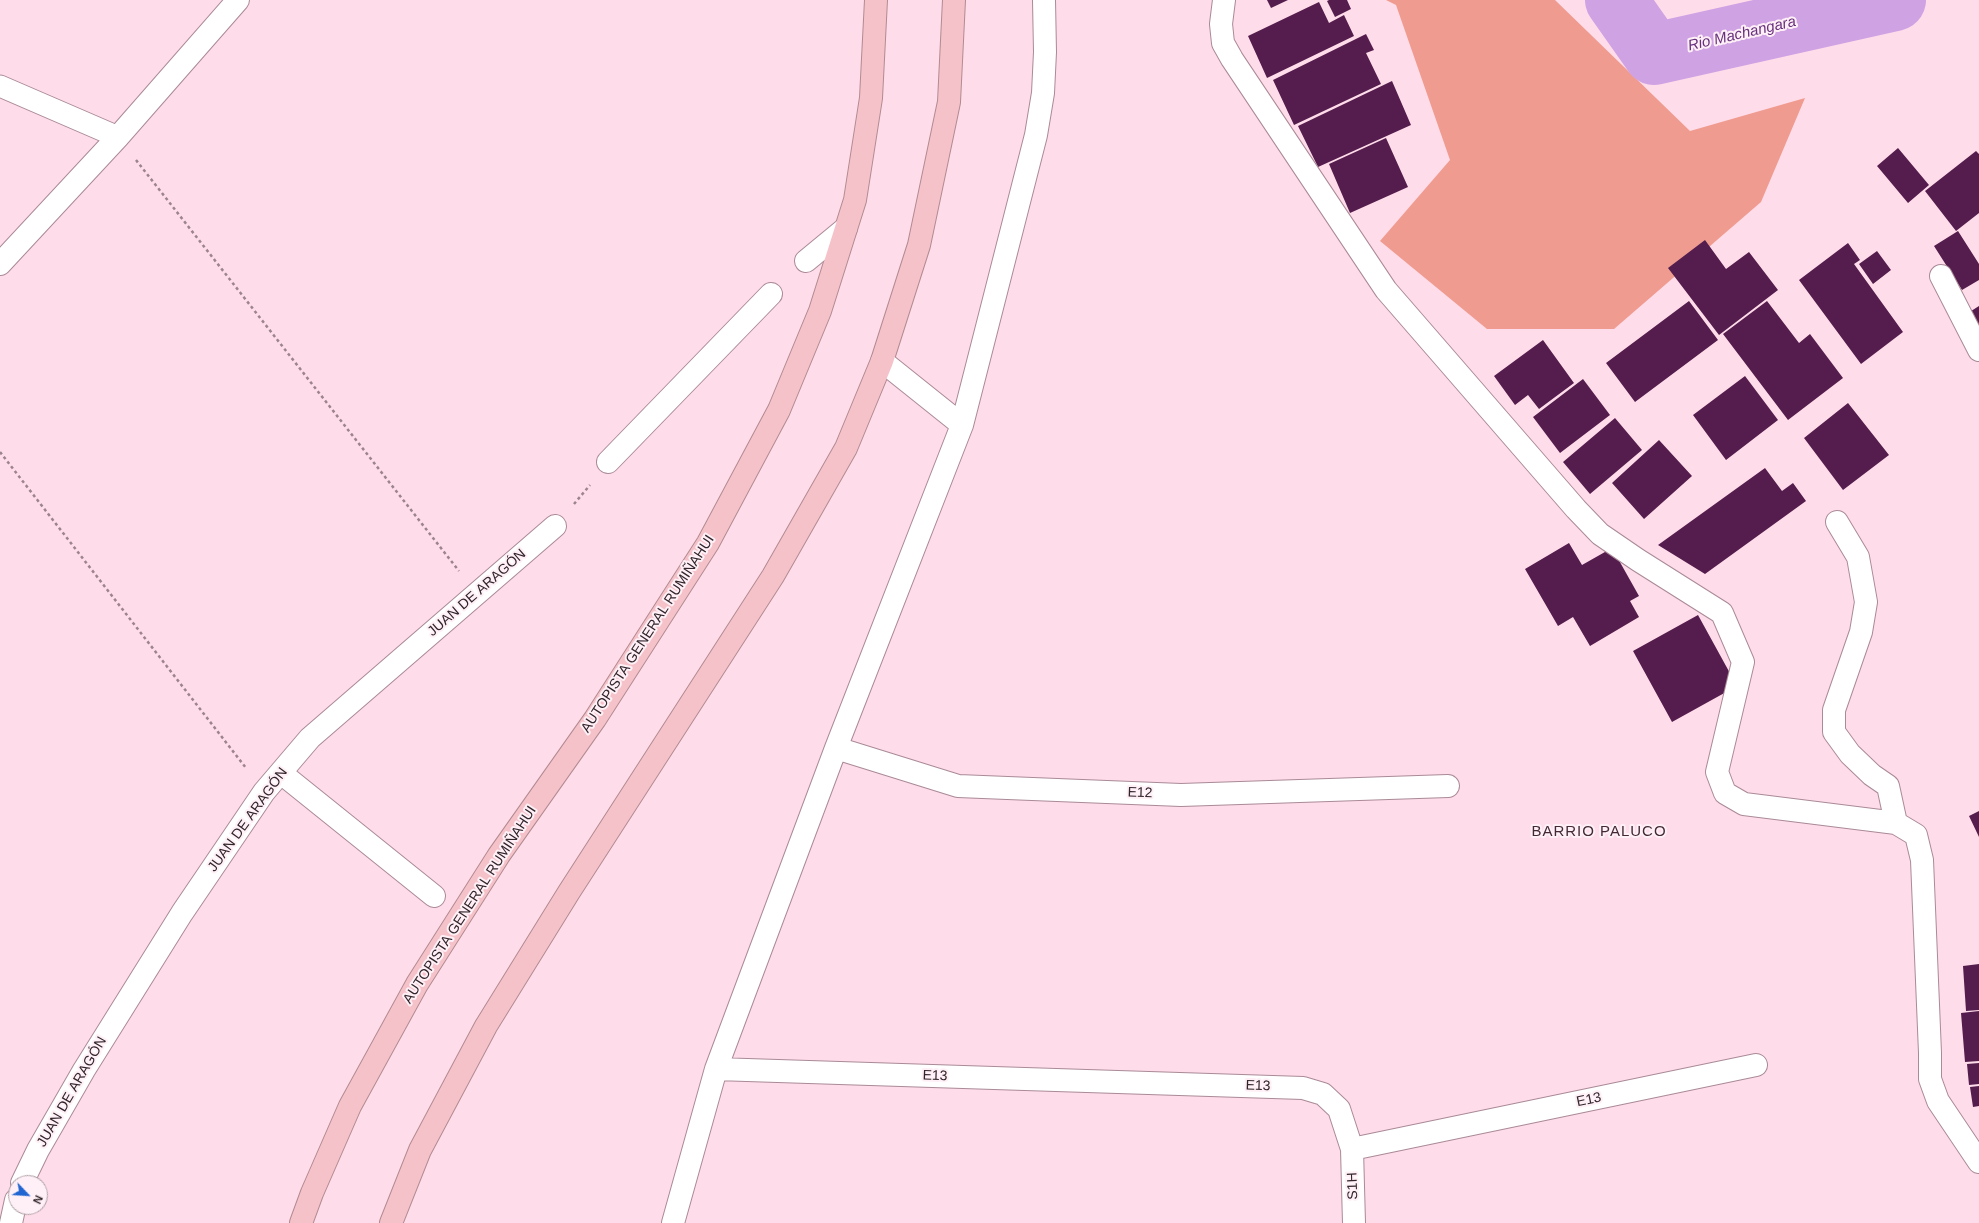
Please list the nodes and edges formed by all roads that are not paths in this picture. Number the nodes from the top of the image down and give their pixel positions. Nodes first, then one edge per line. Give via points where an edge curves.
1 (238, 0) edge
2 (876, 0) edge
3 (954, 0) edge
4 (1044, 0) edge
5 (1224, 0) edge
6 (0, 86) edge
7 (118, 137) junction
8 (846, 228) junction
9 (806, 261) dead end
10 (0, 264) edge
11 (1941, 276) dead end
12 (771, 294) dead end
13 (1979, 350) edge
14 (882, 361) junction
15 (962, 425) junction
16 (608, 462) road end
17 (1837, 522) dead end
18 (555, 526) road end
19 (836, 748) junction
20 (281, 773) junction
21 (1448, 786) dead end
22 (1896, 823) junction
23 (434, 896) dead end
24 (1756, 1065) dead end
25 (716, 1069) junction
26 (1352, 1149) junction
27 (1979, 1162) edge
28 (26, 1175) edge
29 (301, 1223) edge
30 (391, 1223) edge
31 (673, 1223) edge
32 (1354, 1223) edge

1 - 7 street
2 - 8 highway, AUTOPISTA GENERAL RUMIÑAHUI via 872,98 855,200
3 - 14 highway via 949,102 919,245
4 - 15 street via 1044,80 1036,135
5 - 22 street via 1221,24 1223,43 1386,290 1600,534 1722,613 1743,662 1717,772 1725,793 1744,804
6 - 7 lane
7 - 10 street
8 - 9 street
8 - 29 highway, AUTOPISTA GENERAL RUMIÑAHUI via 820,311 779,410 708,543 595,718 499,855 417,984 350,1106
11 - 13 street
12 - 16 street
14 - 15 street
14 - 30 highway via 846,448 773,576 577,879 486,1026 420,1150
15 - 19 street
17 - 22 street via 1858,557 1866,602 1861,632 1834,710 1834,732 1850,754 1888,786
18 - 20 street, JUAN DE ARAGÓN via 310,738
19 - 21 street, E12 via 958,786 1181,795
19 - 25 street
20 - 23 street
20 - 28 street, JUAN DE ARAGÓN via 264,792 182,913 84,1070
22 - 27 street via 1916,835 1922,860 1930,1079 1938,1101
24 - 26 street, E13
25 - 26 street, E13 via 1303,1088 1323,1094 1339,1109
25 - 31 street
26 - 32 street, S1H

